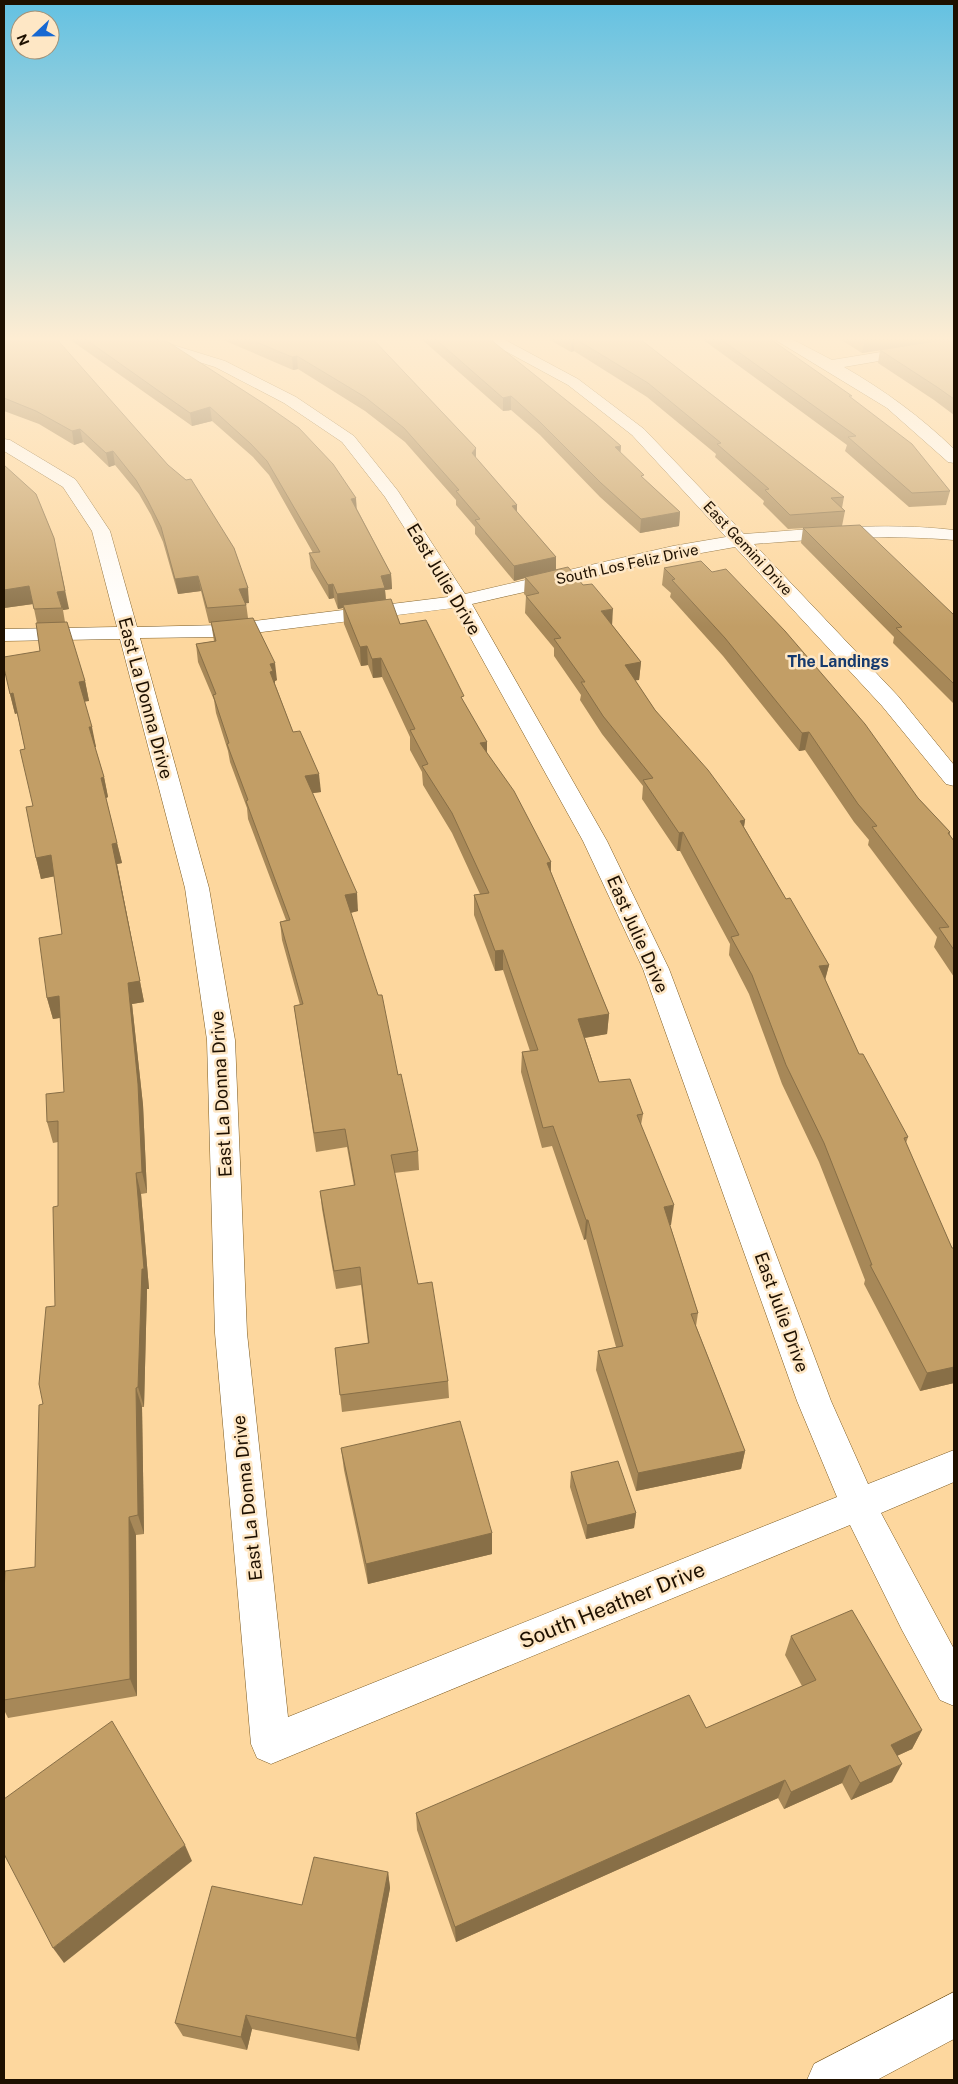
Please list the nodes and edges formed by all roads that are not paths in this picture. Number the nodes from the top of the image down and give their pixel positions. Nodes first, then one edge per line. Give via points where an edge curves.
1 (338, 433) edge
2 (639, 433) edge
3 (928, 433) edge
4 (4, 444) edge
5 (954, 458) edge
6 (954, 535) edge
7 (741, 540) junction
8 (460, 601) junction
9 (128, 633) junction
10 (4, 635) edge
11 (954, 779) edge
12 (954, 1466) edge
13 (858, 1505) junction
14 (954, 1686) edge
15 (270, 1744) joint
16 (954, 2015) edge
17 (830, 2080) edge

1 - 8 street, East Julie Drive via 348,440 392,495
2 - 7 street, East Gemini Drive
3 - 5 street
4 - 9 street, East La Donna Drive via 69,483 101,531
6 - 7 street, South Los Feliz Drive via 912,531
7 - 8 street, South Los Feliz Drive via 673,552
7 - 11 street, East Gemini Drive via 890,701
8 - 9 street, South Los Feliz Drive via 222,631
8 - 13 street, East Julie Drive via 595,841 656,968 814,1401
9 - 10 street, South Los Feliz Drive
9 - 15 street, East La Donna Drive via 197,888 221,1040 231,1333
12 - 13 street, South Heather Drive
13 - 14 street, East Julie Drive via 919,1627
13 - 15 street, South Heather Drive
16 - 17 street

